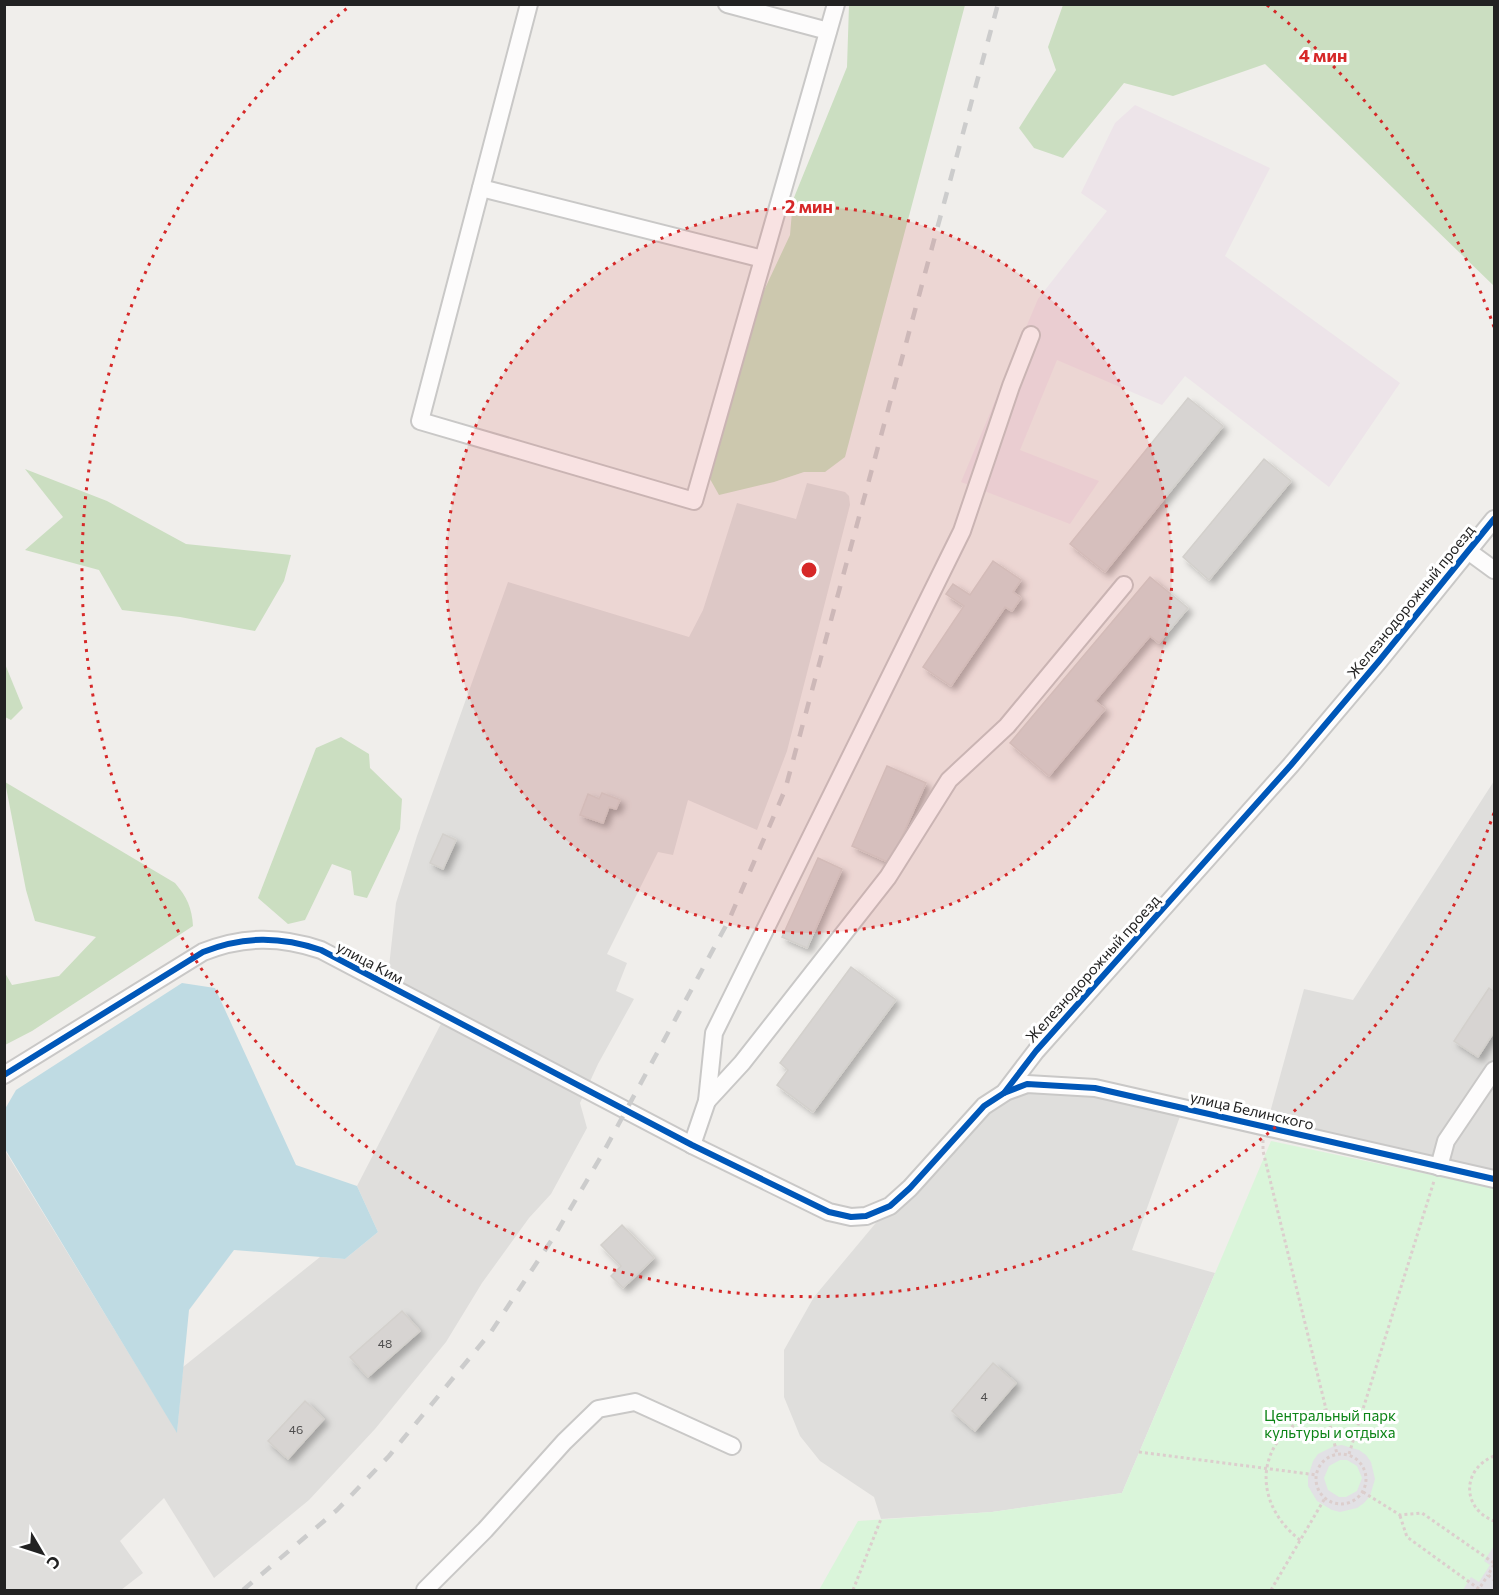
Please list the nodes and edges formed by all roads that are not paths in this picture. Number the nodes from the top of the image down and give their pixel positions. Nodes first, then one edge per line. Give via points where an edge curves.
1 (529, 4) edge
2 (727, 4) edge
3 (836, 4) edge
4 (828, 31) junction
5 (481, 188) junction
6 (763, 259) junction
7 (1030, 335) dead end
8 (1494, 519) edge
9 (1468, 551) junction
10 (1494, 570) edge
11 (1124, 585) dead end
12 (1494, 1070) edge
13 (4, 1075) edge
14 (1004, 1093) junction
15 (708, 1101) junction
16 (626, 1111) joint
17 (692, 1145) junction
18 (1440, 1167) junction
19 (1494, 1179) edge
20 (732, 1446) dead end
21 (425, 1590) edge

1 - 5 street
2 - 4 street
3 - 4 street
4 - 6 street
5 - 6 street
5 - 6 street via 420,421 694,501
7 - 15 street via 962,531 714,1033
8 - 9 street, Железнодорожный проезд
9 - 10 street
9 - 14 street, Железнодорожный проезд via 1291,765 1036,1051
11 - 15 street via 1007,726 949,780 888,877
12 - 18 street via 1446,1141
13 - 16 street, улица Ким via 203,952 224,944 265,939 301,943 321,950
14 - 17 street, Железнодорожный проезд via 984,1106 890,1206 866,1216 829,1212
14 - 18 street, улица Белинского via 1027,1084 1095,1088
15 - 17 street
16 - 17 street, Железнодорожный проезд
18 - 19 street, улица Белинского
20 - 21 street via 635,1402 598,1409

